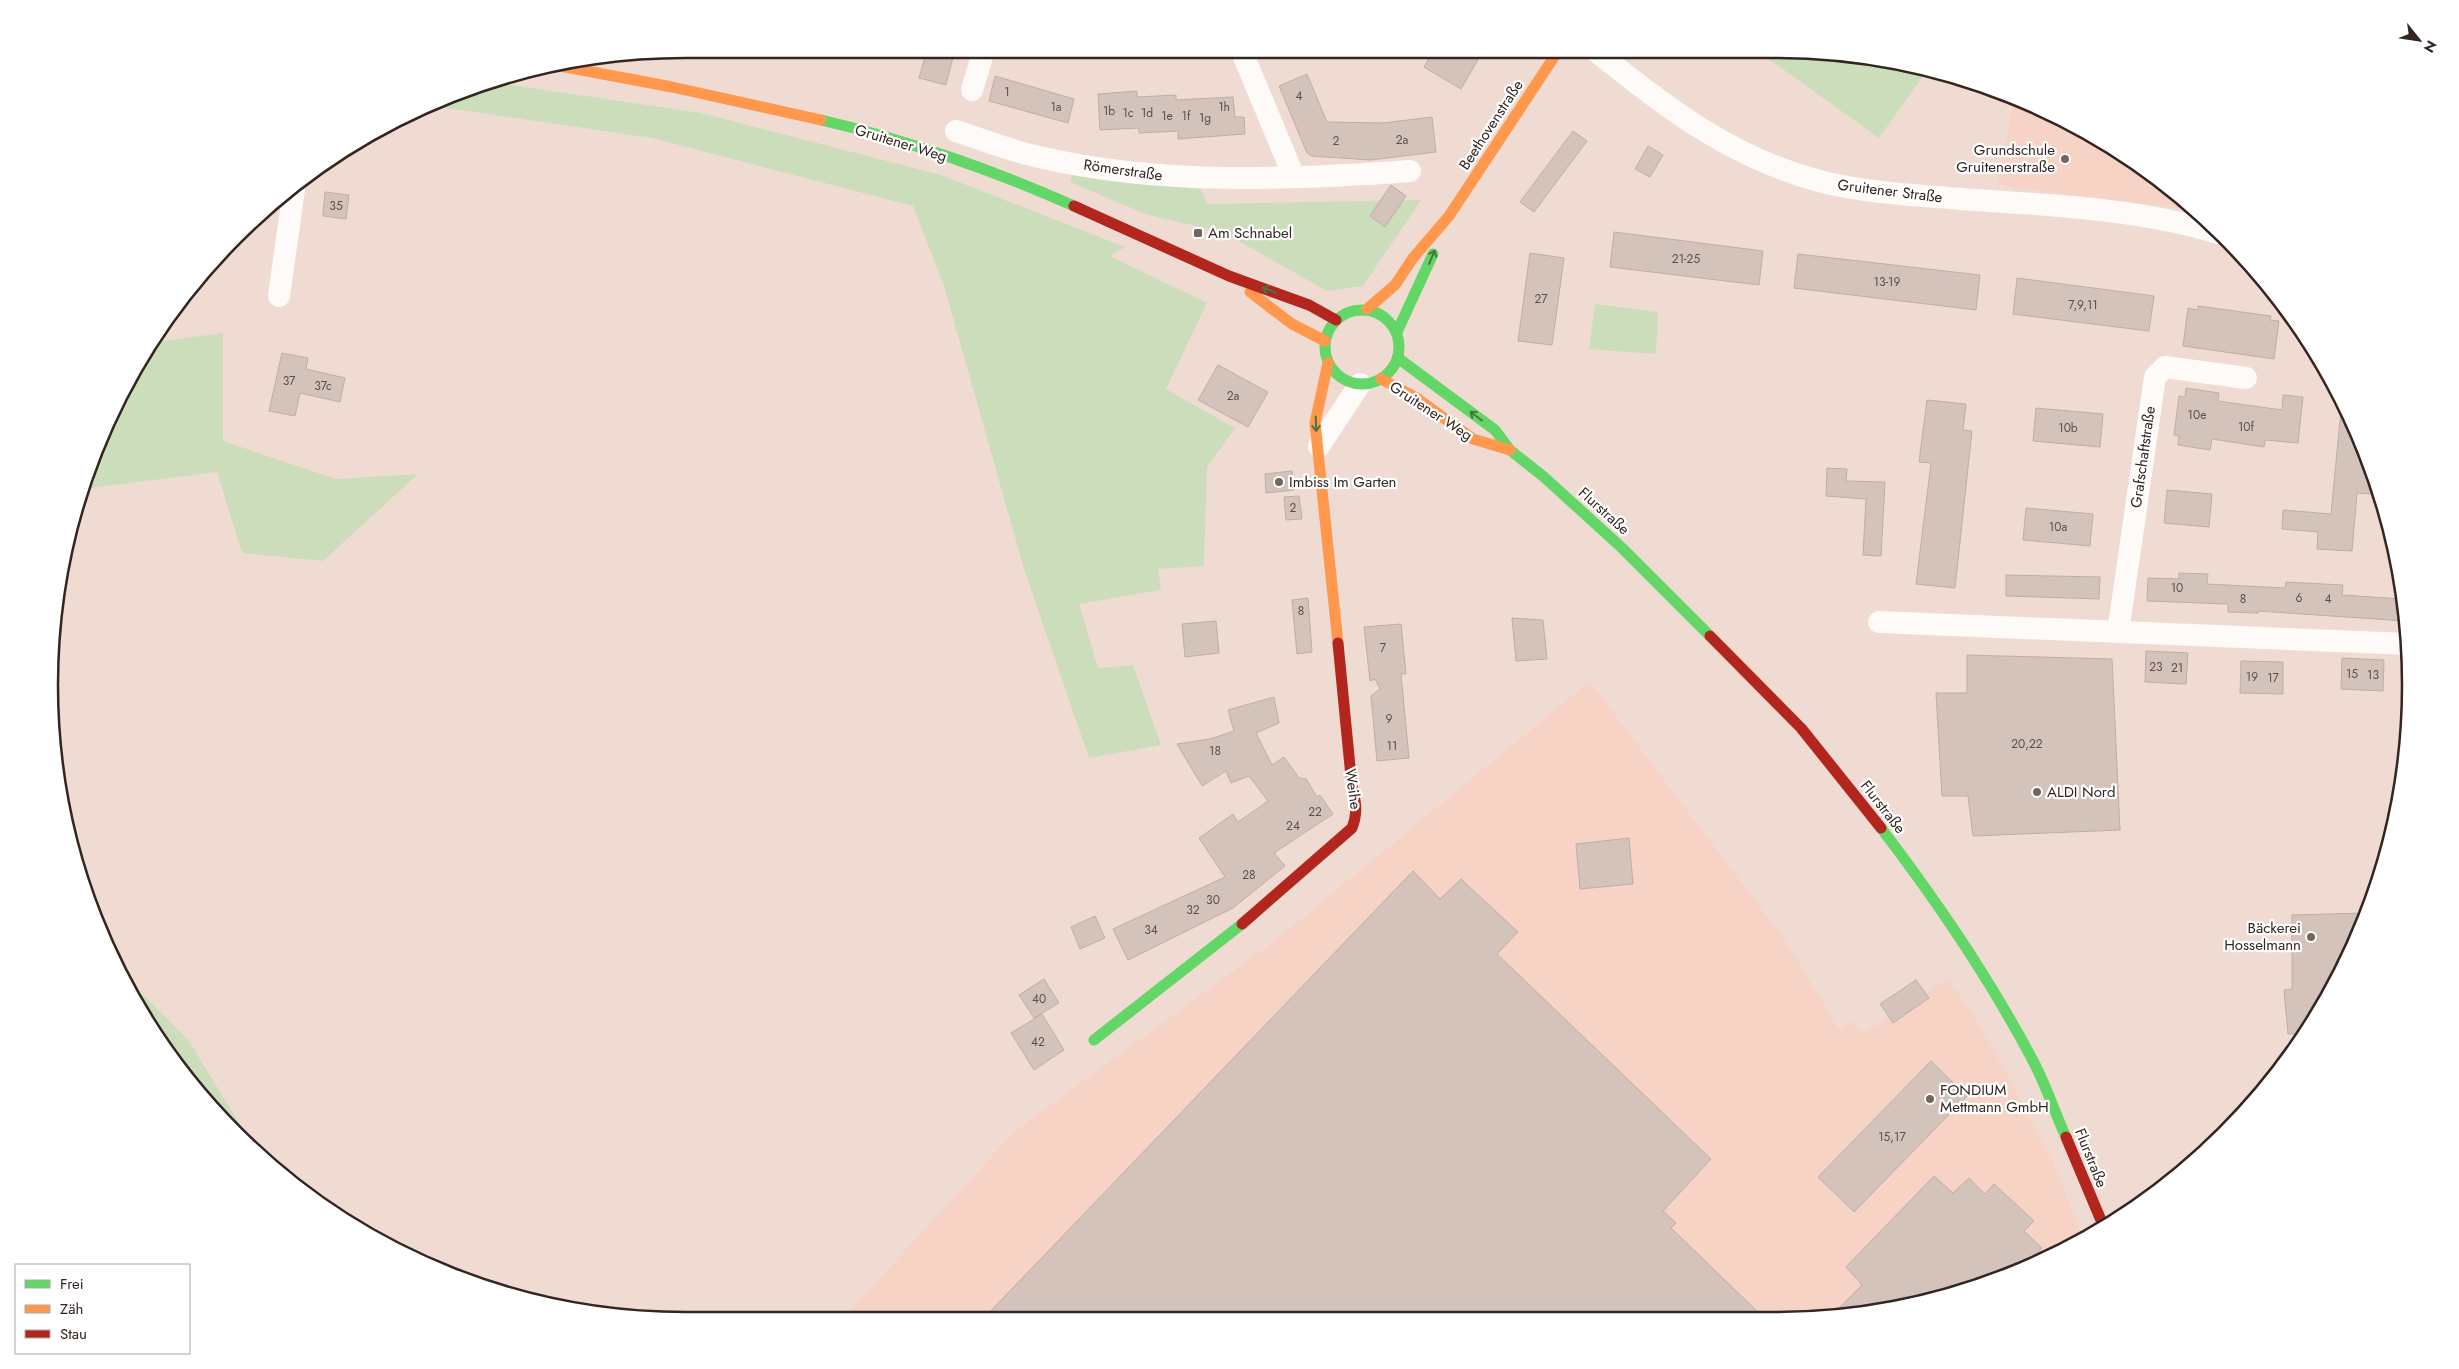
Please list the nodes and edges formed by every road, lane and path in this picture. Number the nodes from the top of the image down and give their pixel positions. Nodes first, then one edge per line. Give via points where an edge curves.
1 (982, 58) edge
2 (1244, 58) edge
3 (1553, 58) edge
4 (1605, 58) edge
5 (572, 68) edge
6 (972, 90) dead end
7 (956, 132) dead end
8 (1410, 171) dead end
9 (1294, 177) junction
10 (293, 195) edge
11 (1450, 216) junction
12 (2207, 231) edge
13 (1229, 276) junction
14 (279, 296) dead end
15 (1367, 310) junction
16 (1336, 320) junction
17 (1397, 332) junction
18 (1326, 341) junction
19 (1398, 358) junction
20 (1328, 363) junction
21 (2246, 378) dead end
22 (1370, 382) junction
23 (1319, 446) junction
24 (1510, 450) junction
25 (1544, 477) joint
26 (1879, 622) dead end
27 (2118, 632) junction
28 (2400, 644) edge
29 (1094, 1040) dead end
30 (2100, 1220) edge

1 - 6 street
2 - 9 street
3 - 11 main road, Beethovenstraße
4 - 12 street, Gruitener Straße via 1673,112 1719,141 1790,172 1889,194 2075,208 2138,216
5 - 13 main road, Gruitener Weg via 869,131 1032,186
7 - 9 street, Römerstraße via 1039,157 1137,173 1182,178
8 - 9 street, Römerstraße
10 - 14 street
11 - 15 main road, Beethovenstraße via 1413,258 1396,285
17 -> 11 main road, Beethovenstraße
16 -> 13 main road, Gruitener Weg via 1309,305
13 - 18 main road, Gruitener Weg via 1292,324
15 - 16 main road via 1345,313
15 - 17 main road via 1385,317
16 - 18 main road
17 - 19 main road
18 - 20 main road
19 - 22 main road via 1390,372
24 -> 19 main road, Gruitener Weg via 1495,430
20 - 22 main road via 1341,378
20 -> 23 main road, Weihe via 1315,423
21 - 27 street, Grafschaftstraße via 2165,367 2155,377
22 - 23 street
22 - 24 main road, Gruitener Weg via 1414,397 1472,439
23 - 29 main road, Weihe via 1357,817 1352,828 1245,922
24 - 25 main road, Gruitener Weg
25 - 30 main road, Flurstraße via 1621,547 1801,728 1882,830 1946,917 2032,1058
26 - 27 street
27 - 28 street

